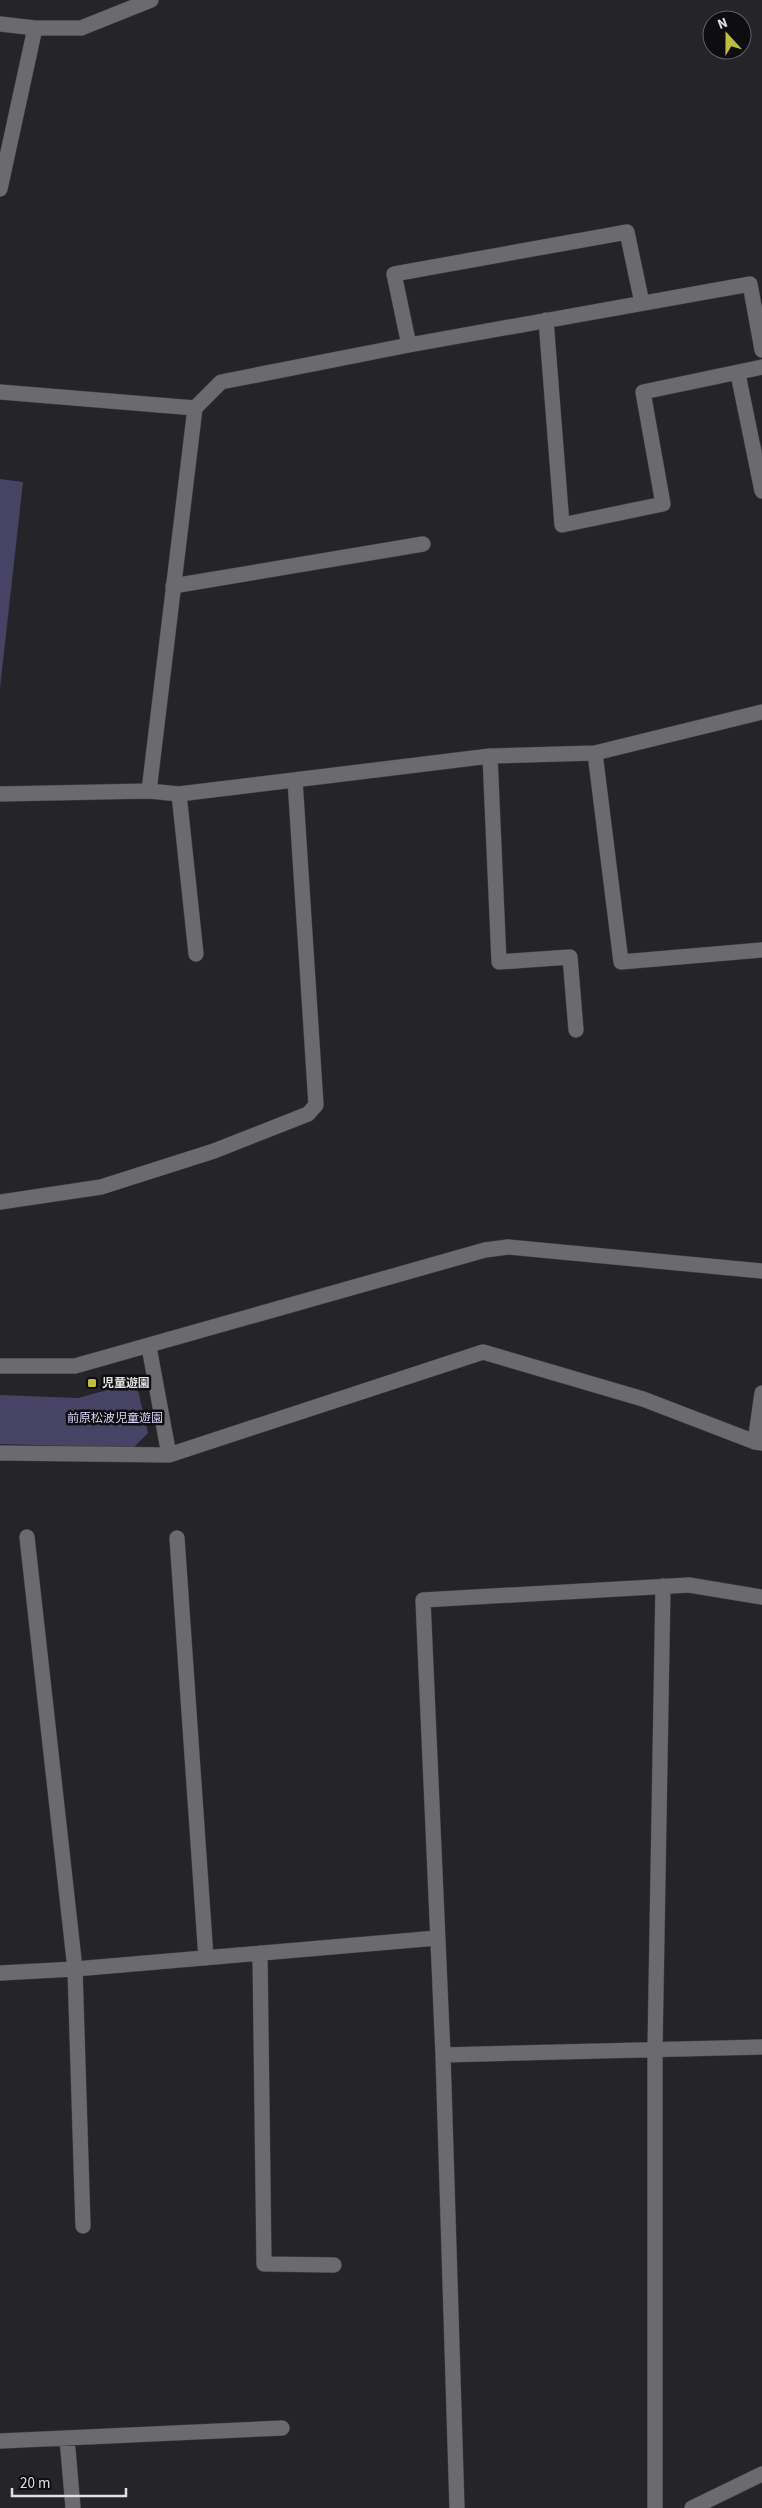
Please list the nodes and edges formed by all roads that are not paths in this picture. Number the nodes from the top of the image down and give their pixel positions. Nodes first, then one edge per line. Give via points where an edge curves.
1 (151, 0) edge
2 (0, 24) edge
3 (35, 28) junction
4 (0, 189) edge
5 (756, 283) edge
6 (642, 303) junction
7 (546, 320) junction
8 (409, 345) junction
9 (762, 350) edge
10 (762, 368) edge
11 (738, 374) junction
12 (0, 392) edge
13 (195, 408) junction
14 (762, 491) edge
15 (423, 544) dead end
16 (174, 586) junction
17 (762, 712) edge
18 (595, 753) junction
19 (490, 756) junction
20 (295, 780) junction
21 (149, 791) junction
22 (0, 794) edge
23 (178, 794) junction
24 (762, 950) edge
25 (196, 954) dead end
26 (576, 1030) dead end
27 (0, 1202) edge
28 (762, 1271) edge
29 (149, 1347) junction
30 (0, 1366) edge
31 (762, 1393) edge
32 (758, 1443) edge
33 (0, 1453) edge
34 (169, 1455) junction
35 (26, 1537) dead end
36 (177, 1538) dead end
37 (663, 1586) junction
38 (762, 1598) edge
39 (436, 1938) junction
40 (260, 1953) junction
41 (206, 1958) junction
42 (75, 1969) junction
43 (0, 1973) edge
44 (762, 2046) edge
45 (655, 2050) junction
46 (443, 2055) junction
47 (83, 2226) dead end
48 (334, 2265) dead end
49 (282, 2428) dead end
50 (67, 2438) junction
51 (0, 2441) edge
52 (762, 2474) edge
53 (73, 2508) edge
54 (457, 2508) edge
55 (654, 2508) edge
56 (692, 2508) edge

1 - 3 street via 81,28
2 - 3 street
3 - 4 street
5 - 6 street
5 - 9 street
6 - 7 street
6 - 8 street via 627,232 394,274
7 - 8 street
7 - 11 street via 562,525 663,504 643,392
8 - 13 street via 221,382
10 - 11 street
11 - 14 street
12 - 13 street
13 - 16 street
15 - 16 street
16 - 21 street
17 - 18 street
18 - 19 street
18 - 24 street via 621,962
19 - 20 street
19 - 26 street via 499,962 570,957
20 - 23 street
20 - 27 street via 316,1105 308,1114 214,1151 101,1187
21 - 22 street
21 - 23 street
23 - 25 street
28 - 29 street via 508,1247 484,1250
29 - 30 street via 75,1366
29 - 34 street
31 - 32 street
32 - 34 street via 643,1399 483,1352
33 - 34 street
35 - 42 street
36 - 41 street
37 - 38 street via 689,1584
37 - 39 street via 423,1600
37 - 45 street
39 - 40 street
39 - 46 street
40 - 41 street
40 - 48 street via 264,2264
41 - 42 street
42 - 43 street
42 - 47 street
44 - 45 street
45 - 46 street
45 - 55 street
46 - 54 street
49 - 50 street
50 - 51 street
50 - 53 street
52 - 56 street

